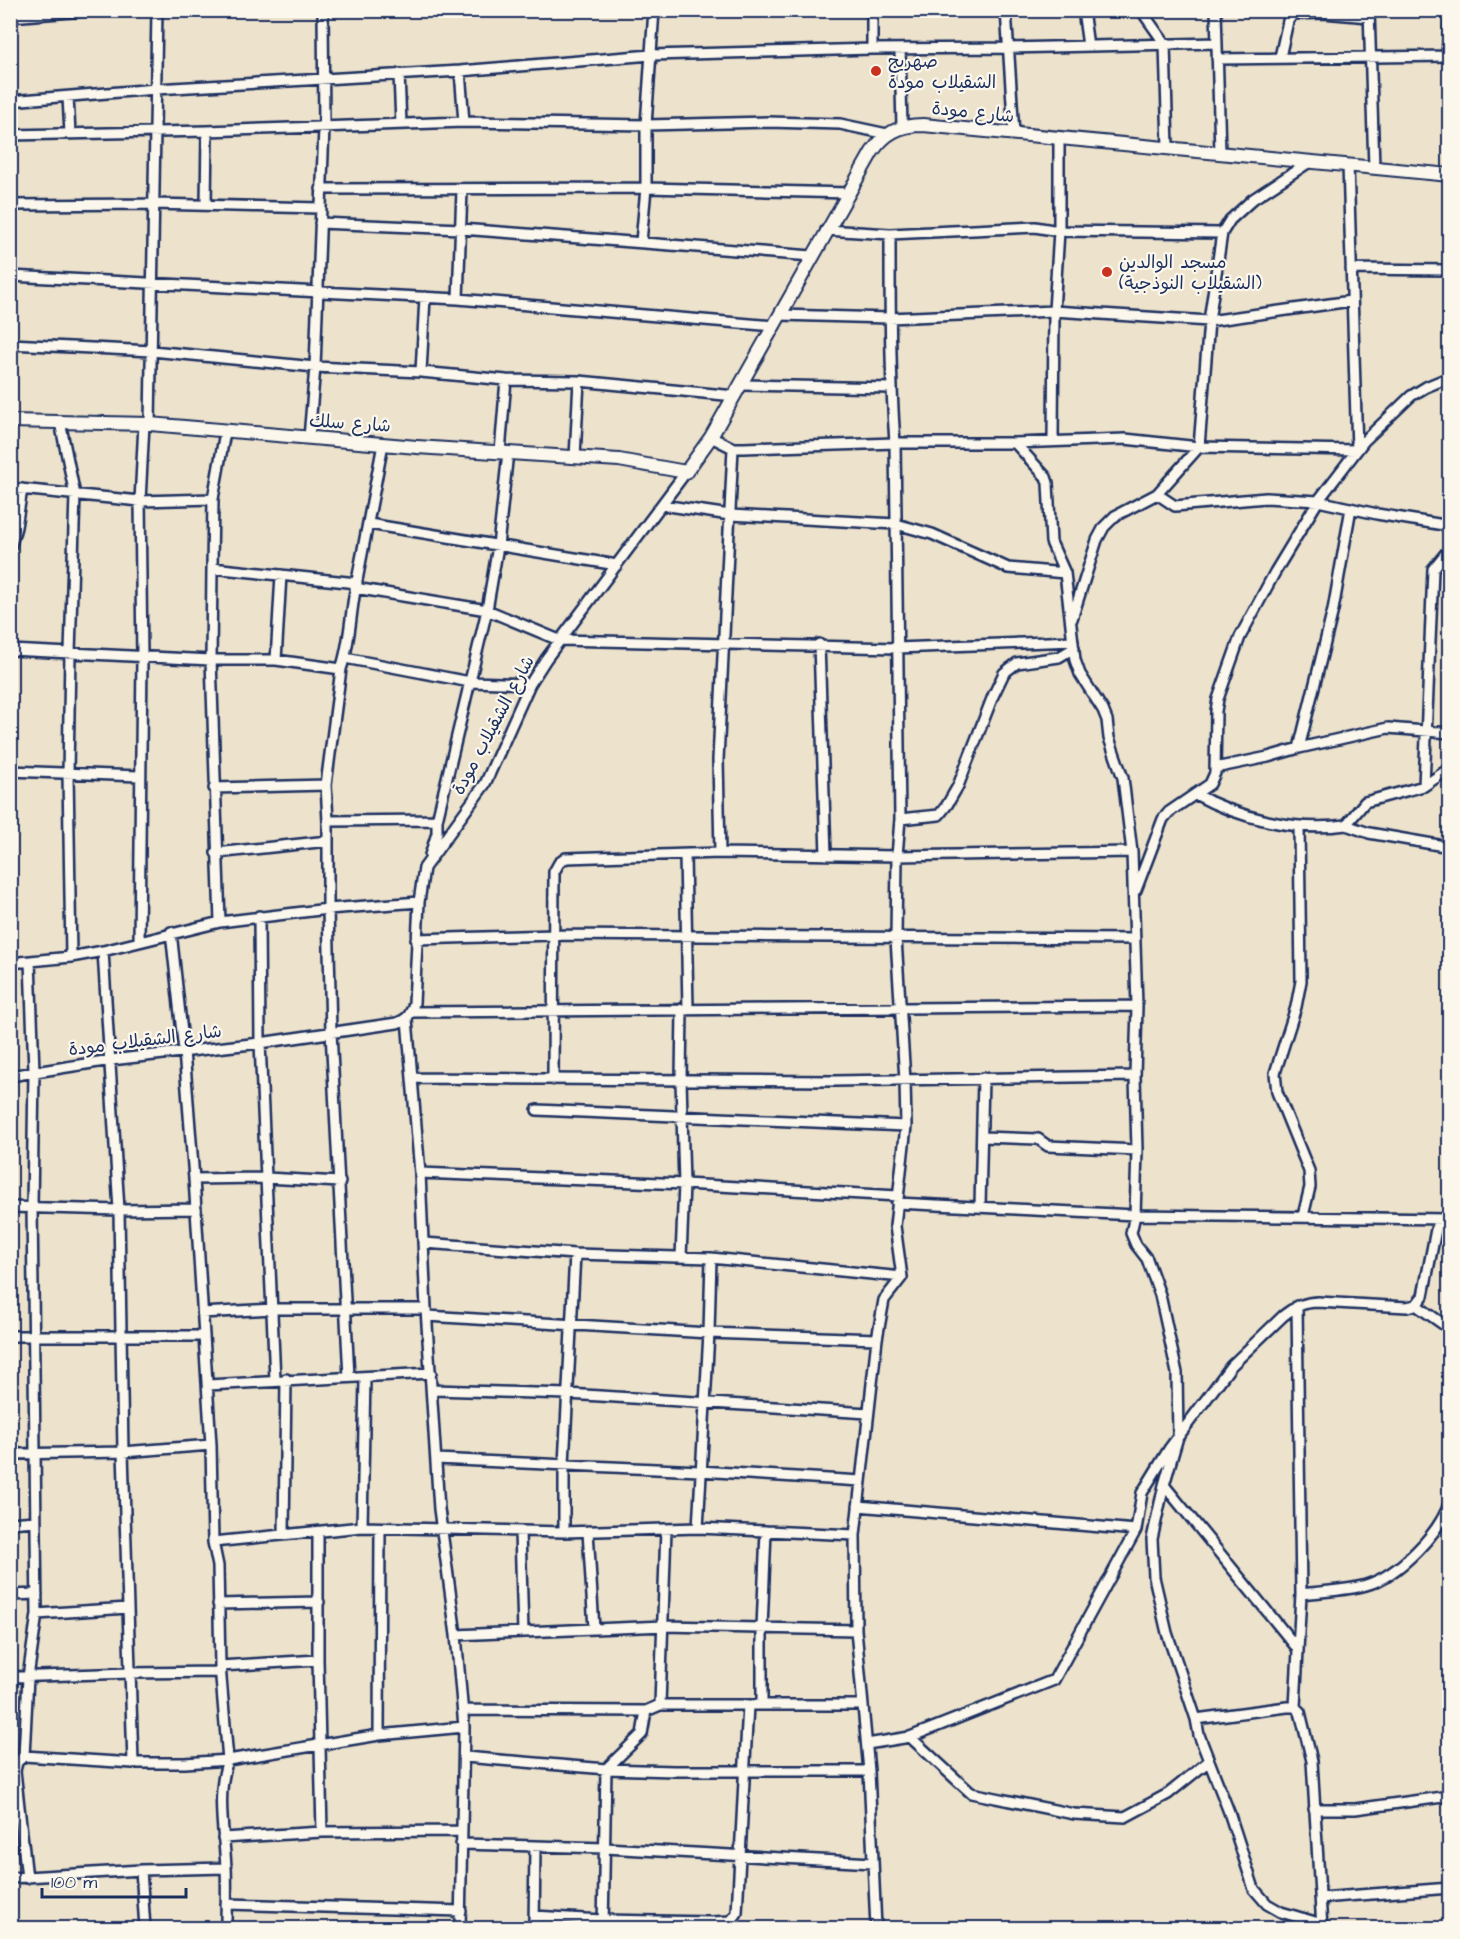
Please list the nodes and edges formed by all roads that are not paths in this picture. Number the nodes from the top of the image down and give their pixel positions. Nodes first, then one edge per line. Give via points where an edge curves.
1 (97, 10) edge
2 (157, 10) edge
3 (323, 10) edge
4 (654, 10) edge
5 (872, 10) edge
6 (1006, 10) edge
7 (1083, 10) edge
8 (1141, 10) edge
9 (1216, 10) edge
10 (1322, 12) edge
11 (1369, 14) edge
12 (10, 16) edge
13 (1449, 18) edge
14 (1217, 43) junction
15 (1165, 44) junction
16 (1088, 46) junction
17 (872, 48) junction
18 (1009, 48) junction
19 (900, 49) junction
20 (651, 55) junction
21 (1448, 56) edge
22 (1280, 57) junction
23 (1371, 58) junction
24 (1217, 59) junction
25 (460, 71) junction
26 (399, 74) junction
27 (324, 80) junction
28 (156, 88) junction
29 (68, 97) junction
30 (10, 101) edge
31 (464, 122) junction
32 (401, 124) junction
33 (646, 125) junction
34 (324, 127) junction
35 (902, 127) junction
36 (155, 131) junction
37 (207, 131) junction
38 (70, 133) junction
39 (887, 134) junction
40 (1014, 134) junction
41 (10, 135) edge
42 (1059, 139) junction
43 (1168, 148) junction
44 (1220, 153) junction
45 (1311, 161) junction
46 (1348, 165) junction
47 (1374, 167) junction
48 (1449, 175) edge
49 (646, 188) junction
50 (321, 189) junction
51 (462, 190) junction
52 (850, 193) junction
53 (154, 204) junction
54 (10, 205) edge
55 (206, 205) junction
56 (320, 208) junction
57 (320, 223) junction
58 (461, 229) junction
59 (826, 231) junction
60 (1059, 231) junction
61 (1222, 233) junction
62 (890, 234) junction
63 (640, 242) junction
64 (812, 256) junction
65 (1351, 269) junction
66 (1449, 270) edge
67 (10, 276) edge
68 (152, 282) junction
69 (317, 290) junction
70 (425, 297) junction
71 (458, 298) junction
72 (1351, 302) junction
73 (1054, 311) junction
74 (890, 318) junction
75 (777, 321) junction
76 (1209, 321) junction
77 (10, 344) edge
78 (152, 351) junction
79 (315, 367) junction
80 (421, 372) junction
81 (1449, 377) edge
82 (506, 380) junction
83 (579, 381) junction
84 (891, 388) junction
85 (738, 391) junction
86 (10, 421) edge
87 (60, 422) junction
88 (147, 424) junction
89 (225, 432) junction
90 (711, 437) junction
91 (309, 438) junction
92 (1053, 441) junction
93 (896, 443) junction
94 (1015, 443) junction
95 (383, 444) junction
96 (1199, 447) junction
97 (733, 448) junction
98 (1357, 450) junction
99 (504, 452) junction
100 (575, 457) junction
101 (686, 472) junction
102 (10, 488) edge
103 (22, 489) junction
104 (1157, 494) junction
105 (75, 495) junction
106 (213, 499) junction
107 (140, 501) junction
108 (1318, 501) junction
109 (662, 505) junction
110 (1351, 508) junction
111 (730, 515) junction
112 (369, 524) junction
113 (896, 524) junction
114 (1449, 526) edge
115 (498, 546) junction
116 (10, 548) edge
117 (1449, 548) edge
118 (617, 565) junction
119 (212, 568) junction
120 (1065, 573) junction
121 (281, 575) junction
122 (356, 585) junction
123 (487, 610) junction
124 (1071, 623) junction
125 (559, 640) junction
126 (723, 643) junction
127 (819, 645) junction
128 (1073, 645) junction
129 (897, 648) junction
130 (10, 650) edge
131 (70, 653) junction
132 (142, 656) junction
133 (345, 658) junction
134 (211, 660) junction
135 (276, 660) junction
136 (341, 669) junction
137 (470, 682) junction
138 (530, 684) junction
139 (1426, 730) junction
140 (1449, 733) edge
141 (1299, 748) junction
142 (1215, 768) junction
143 (1449, 768) edge
144 (10, 771) edge
145 (69, 774) junction
146 (139, 776) junction
147 (326, 785) junction
148 (1424, 786) junction
149 (214, 788) junction
150 (1195, 794) junction
151 (900, 819) junction
152 (437, 820) junction
153 (328, 821) junction
154 (1346, 825) junction
155 (1299, 826) junction
156 (328, 841) junction
157 (1449, 847) edge
158 (1132, 852) junction
159 (216, 853) junction
160 (720, 853) junction
161 (685, 855) junction
162 (826, 855) junction
163 (897, 856) junction
164 (429, 861) junction
165 (1134, 894) junction
166 (419, 902) junction
167 (328, 909) junction
168 (259, 916) junction
169 (220, 922) junction
170 (171, 932) junction
171 (555, 935) junction
172 (687, 936) junction
173 (416, 939) junction
174 (896, 939) junction
175 (1135, 939) junction
176 (139, 942) junction
177 (103, 951) junction
178 (71, 957) junction
179 (30, 961) junction
180 (10, 963) edge
181 (1137, 1006) junction
182 (901, 1007) junction
183 (685, 1009) junction
184 (552, 1011) junction
185 (409, 1016) junction
186 (331, 1032) junction
187 (260, 1043) junction
188 (184, 1052) junction
189 (111, 1060) junction
190 (34, 1071) junction
191 (10, 1076) edge
192 (1135, 1076) junction
193 (413, 1078) junction
194 (983, 1078) junction
195 (553, 1080) junction
196 (681, 1080) junction
197 (905, 1080) junction
198 (537, 1110) dead end
199 (682, 1117) junction
200 (906, 1126) junction
201 (982, 1137) junction
202 (1137, 1150) junction
203 (420, 1173) junction
204 (266, 1178) junction
205 (194, 1179) junction
206 (340, 1182) junction
207 (684, 1184) junction
208 (898, 1199) junction
209 (980, 1206) junction
210 (10, 1207) edge
211 (32, 1207) junction
212 (195, 1209) junction
213 (119, 1210) junction
214 (1135, 1215) junction
215 (1303, 1216) junction
216 (1437, 1219) junction
217 (1449, 1220) edge
218 (424, 1243) junction
219 (575, 1254) junction
220 (681, 1257) junction
221 (711, 1258) junction
222 (902, 1276) junction
223 (1416, 1305) junction
224 (1297, 1306) junction
225 (272, 1309) junction
226 (345, 1310) junction
227 (202, 1313) junction
228 (427, 1313) junction
229 (572, 1325) junction
230 (1449, 1328) edge
231 (709, 1333) junction
232 (34, 1335) junction
233 (10, 1336) edge
234 (122, 1336) junction
235 (203, 1336) junction
236 (877, 1339) junction
237 (430, 1373) junction
238 (1449, 1376) edge
239 (349, 1377) junction
240 (366, 1378) junction
241 (286, 1379) junction
242 (275, 1380) junction
243 (208, 1385) junction
244 (432, 1390) junction
245 (568, 1394) junction
246 (704, 1402) junction
247 (868, 1413) junction
248 (1178, 1437) junction
249 (211, 1444) junction
250 (123, 1452) junction
251 (35, 1453) junction
252 (10, 1454) edge
253 (436, 1459) junction
254 (564, 1464) junction
255 (700, 1471) junction
256 (861, 1481) junction
257 (1164, 1485) junction
258 (1449, 1501) edge
259 (858, 1506) junction
260 (35, 1521) junction
261 (10, 1523) edge
262 (362, 1527) junction
263 (380, 1528) junction
264 (442, 1528) junction
265 (698, 1528) junction
266 (666, 1529) junction
267 (1136, 1530) junction
268 (520, 1531) junction
269 (588, 1531) junction
270 (318, 1532) junction
271 (564, 1532) junction
272 (766, 1532) junction
273 (284, 1534) junction
274 (855, 1535) junction
275 (213, 1542) junction
276 (37, 1594) junction
277 (1301, 1594) junction
278 (10, 1596) edge
279 (319, 1602) junction
280 (218, 1604) junction
281 (128, 1608) junction
282 (37, 1614) junction
283 (664, 1626) junction
284 (762, 1628) junction
285 (594, 1629) junction
286 (856, 1630) junction
287 (523, 1632) junction
288 (456, 1635) junction
289 (1297, 1648) junction
290 (318, 1660) junction
291 (221, 1669) junction
292 (129, 1672) junction
293 (10, 1677) edge
294 (28, 1677) junction
295 (762, 1704) junction
296 (660, 1706) junction
297 (748, 1706) junction
298 (863, 1706) junction
299 (1295, 1707) junction
300 (463, 1710) junction
301 (646, 1711) junction
302 (1196, 1719) junction
303 (464, 1727) junction
304 (379, 1736) junction
305 (910, 1737) junction
306 (867, 1744) junction
307 (321, 1745) junction
308 (24, 1756) junction
309 (465, 1757) junction
310 (228, 1760) junction
311 (1209, 1761) junction
312 (133, 1763) junction
313 (606, 1769) junction
314 (869, 1771) junction
315 (744, 1772) junction
316 (1449, 1796) edge
317 (1314, 1809) junction
318 (461, 1831) junction
319 (322, 1833) junction
320 (222, 1838) junction
321 (461, 1844) junction
322 (535, 1847) junction
323 (605, 1848) junction
324 (741, 1855) junction
325 (873, 1863) junction
326 (226, 1868) junction
327 (141, 1870) junction
328 (10, 1878) edge
329 (27, 1878) junction
330 (1449, 1888) edge
331 (1320, 1898) junction
332 (226, 1904) junction
333 (460, 1911) junction
334 (534, 1917) junction
335 (602, 1924) edge
336 (712, 1925) edge
337 (1322, 1926) edge
338 (146, 1929) edge
339 (226, 1929) edge
340 (460, 1929) edge
341 (534, 1929) edge
342 (876, 1929) edge

1 - 12 street
2 - 28 street
3 - 27 street
4 - 20 street
5 - 17 street
6 - 18 street
7 - 16 street
8 - 15 street
9 - 14 street
10 - 11 street
10 - 22 street via 1290,16
11 - 23 street
13 - 21 street
14 - 15 street
14 - 24 street
15 - 16 street
15 - 43 street
16 - 18 street
17 - 19 street
17 - 20 street
18 - 19 street
18 - 40 street
19 - 35 street
20 - 25 street
20 - 33 street
21 - 23 street
22 - 23 street
22 - 24 street
23 - 47 street
24 - 44 street
25 - 26 street
25 - 31 street
26 - 27 street
26 - 32 street
27 - 28 street
27 - 34 street
28 - 29 street
28 - 36 street
29 - 30 street
29 - 38 street
31 - 32 street
31 - 33 street
32 - 34 street
33 - 39 street via 840,124
33 - 49 street
34 - 37 street
34 - 50 street
35 - 39 street, شارع مودة
35 - 40 street, شارع مودة via 923,125
36 - 37 street
36 - 38 street
36 - 53 street
37 - 55 street
38 - 41 street
39 - 52 street, شارع مودة via 872,152
40 - 42 street, شارع مودة
42 - 43 street, شارع مودة
42 - 60 street
43 - 44 street, شارع مودة
44 - 45 street, شارع مودة
45 - 46 street, شارع مودة
45 - 61 street via 1253,199
46 - 47 street, شارع مودة
46 - 65 street
47 - 48 street, شارع مودة
49 - 51 street
49 - 52 street
49 - 63 street
50 - 51 street
50 - 56 street
51 - 58 street
52 - 59 street, شارع مودة
53 - 54 street
53 - 55 street
53 - 68 street
55 - 56 street
56 - 57 street
57 - 58 street
57 - 69 street
58 - 63 street
58 - 71 street
59 - 62 street
59 - 64 street, شارع مودة
60 - 61 street
60 - 62 street via 1035,227
60 - 73 street
61 - 76 street
62 - 74 street
63 - 64 street
64 - 75 street, شارع مودة
65 - 66 street
65 - 72 street
67 - 68 street
68 - 69 street
68 - 78 street
69 - 70 street
69 - 79 street
70 - 71 street
70 - 80 street
71 - 75 street
72 - 76 street
72 - 98 street
73 - 74 street
73 - 76 street
73 - 92 street
74 - 75 street
74 - 84 street
75 - 85 street, شارع مودة
76 - 96 street
77 - 78 street
78 - 79 street
78 - 88 street
79 - 80 street
79 - 91 street
80 - 82 street
81 - 98 street via 1411,396
82 - 83 street
82 - 99 street
83 - 85 street
83 - 100 street
84 - 85 street
84 - 93 street
85 - 90 street, شارع مودة
86 - 87 street, شارع سلك
87 - 88 street, شارع سلك
87 - 105 street
88 - 89 street, شارع سلك
88 - 107 street
89 - 91 street, شارع سلك
89 - 106 street
90 - 97 street
90 - 101 street, شارع مودة
91 - 95 street, شارع سلك
92 - 94 street
92 - 96 street via 1125,438
93 - 94 street
93 - 97 street
93 - 113 street
94 - 120 street via 1046,477 1051,542
95 - 99 street, شارع سلك
95 - 112 street
96 - 98 street
96 - 104 street
97 - 111 street
98 - 108 street
99 - 100 street, شارع سلك
99 - 115 street
100 - 101 street, شارع سلك via 640,462
101 - 109 street, شارع الشقيلاب مودة
102 - 103 street
103 - 105 street
103 - 116 street
104 - 108 street via 1175,506 1266,498
104 - 124 street via 1115,516 1104,527
105 - 107 street
105 - 131 street
106 - 107 street
106 - 119 street
107 - 132 street
108 - 110 street
108 - 142 street via 1233,653 1216,711
109 - 111 street
109 - 118 street, شارع الشقيلاب مودة
110 - 114 street
110 - 141 street via 1334,610
111 - 113 street
111 - 126 street
112 - 115 street
112 - 122 street
113 - 120 street via 932,534 1008,568
113 - 129 street
115 - 118 street
115 - 123 street
117 - 139 street via 1432,569
118 - 125 street, شارع الشقيلاب مودة
119 - 121 street
119 - 134 street
120 - 124 street
121 - 122 street
121 - 135 street
122 - 123 street
122 - 133 street
123 - 125 street
123 - 137 street
124 - 128 street
125 - 126 street
125 - 138 street, شارع الشقيلاب مودة
126 - 127 street
126 - 160 street via 718,760
127 - 129 street
127 - 162 street
128 - 129 street
128 - 151 street via 1059,657 1017,663 1004,673 947,805 939,815
128 - 158 street via 1080,674 1107,720 1123,778
129 - 151 street
130 - 131 street
131 - 132 street
131 - 145 street
132 - 134 street
132 - 146 street
133 - 136 street
133 - 137 street
134 - 135 street
134 - 149 street
135 - 136 street
136 - 147 street
137 - 138 street
137 - 152 street
138 - 164 street, شارع الشقيلاب مودة via 485,784
139 - 140 street
139 - 141 street via 1388,728
139 - 148 street
141 - 142 street
142 - 150 street via 1210,784
143 - 148 street
144 - 145 street
145 - 146 street
145 - 178 street
146 - 176 street
147 - 149 street
147 - 153 street
148 - 154 street via 1365,802
149 - 159 street
150 - 155 street via 1237,813
150 - 165 street via 1169,812 1160,826
151 - 163 street
152 - 153 street
152 - 164 street
153 - 156 street
154 - 155 street
154 - 157 street via 1369,833
155 - 215 street via 1301,981 1275,1073 1277,1092 1309,1171 1310,1187
156 - 159 street
156 - 167 street
158 - 163 street
158 - 165 street
159 - 169 street
160 - 161 street
160 - 162 street
161 - 171 street via 566,858 554,872
161 - 172 street
162 - 163 street
163 - 174 street
164 - 166 street, شارع الشقيلاب مودة via 424,868
165 - 175 street
166 - 167 street
166 - 173 street, شارع الشقيلاب مودة
167 - 168 street
167 - 186 street
168 - 169 street
168 - 187 street
169 - 170 street
170 - 176 street
170 - 188 street
171 - 172 street
171 - 173 street
171 - 184 street
172 - 174 street
172 - 183 street
173 - 185 street, شارع الشقيلاب مودة
174 - 175 street
174 - 182 street
175 - 181 street
176 - 177 street
177 - 178 street
177 - 189 street
178 - 179 street
179 - 180 street
179 - 190 street
181 - 182 street
181 - 192 street
182 - 183 street
182 - 197 street
183 - 184 street
183 - 196 street
184 - 185 street
184 - 195 street
185 - 186 street, شارع الشقيلاب مودة via 397,1023
185 - 193 street
186 - 187 street, شارع الشقيلاب مودة
186 - 206 street
187 - 188 street, شارع الشقيلاب مودة
187 - 204 street
188 - 189 street, شارع الشقيلاب مودة
188 - 205 street
189 - 190 street, شارع الشقيلاب مودة
189 - 213 street
190 - 191 street, شارع الشقيلاب مودة
190 - 211 street
192 - 194 street
192 - 202 street
193 - 195 street
193 - 203 street
194 - 197 street
194 - 201 street
195 - 196 street
196 - 197 street
196 - 199 street
197 - 200 street
198 - 199 street
199 - 200 street
199 - 207 street
200 - 208 street
201 - 202 street via 1038,1139 1048,1146
201 - 209 street
202 - 214 street
203 - 207 street
203 - 218 street
204 - 205 street
204 - 206 street
204 - 225 street
205 - 212 street
206 - 226 street
207 - 208 street
207 - 220 street
208 - 209 street
208 - 222 street via 895,1226
209 - 214 street
210 - 211 street
211 - 213 street
211 - 232 street
212 - 213 street
212 - 227 street
213 - 234 street
214 - 215 street
214 - 248 street via 1131,1233 1147,1259 1160,1296 1177,1373
215 - 216 street
216 - 217 street
216 - 223 street via 1423,1296
218 - 219 street
218 - 228 street
219 - 220 street
219 - 229 street
220 - 221 street
221 - 222 street
221 - 231 street
222 - 236 street via 884,1300
223 - 224 street via 1318,1302
223 - 230 street
224 - 248 street via 1231,1366
224 - 277 street
225 - 226 street
225 - 227 street
225 - 242 street
226 - 228 street
226 - 239 street
227 - 235 street
228 - 229 street
228 - 237 street
229 - 231 street
229 - 245 street
230 - 238 street
231 - 236 street
231 - 246 street
232 - 233 street
232 - 234 street
232 - 251 street
234 - 235 street
234 - 250 street
235 - 243 street
236 - 247 street
237 - 240 street
237 - 244 street
239 - 240 street
239 - 241 street
240 - 262 street
241 - 242 street
241 - 273 street
242 - 243 street
243 - 249 street
244 - 245 street
244 - 253 street
245 - 246 street
245 - 254 street
246 - 247 street
246 - 255 street
247 - 256 street
248 - 257 street
248 - 267 street via 1142,1492
249 - 250 street
249 - 275 street
250 - 251 street
250 - 281 street
251 - 252 street
251 - 260 street
253 - 254 street
253 - 264 street
254 - 255 street
254 - 271 street
255 - 256 street
255 - 265 street
256 - 259 street
257 - 289 street
257 - 302 street via 1152,1539 1154,1577 1167,1633
258 - 277 street via 1444,1518 1432,1535 1390,1574 1366,1585
259 - 267 street
259 - 274 street
260 - 261 street
260 - 276 street
262 - 263 street
262 - 270 street
263 - 264 street
263 - 304 street
264 - 268 street
264 - 288 street
265 - 266 street
265 - 272 street
266 - 269 street
266 - 283 street
267 - 305 street via 1054,1680
268 - 271 street
268 - 287 street
269 - 271 street
269 - 285 street
270 - 273 street
270 - 279 street
272 - 274 street
272 - 284 street
273 - 275 street
274 - 286 street
275 - 280 street via 218,1566
276 - 278 street
276 - 282 street
277 - 289 street
279 - 280 street
279 - 290 street
280 - 291 street
281 - 282 street
281 - 292 street
282 - 294 street
283 - 284 street
283 - 285 street
283 - 296 street
284 - 286 street
284 - 295 street
285 - 287 street
286 - 298 street
287 - 288 street
288 - 300 street
289 - 299 street
290 - 291 street
290 - 307 street
291 - 292 street
291 - 310 street
292 - 294 street
292 - 312 street
293 - 294 street
294 - 308 street
295 - 297 street
295 - 298 street
296 - 297 street
296 - 301 street
297 - 315 street
298 - 306 street
299 - 302 street
299 - 317 street via 1300,1712 1312,1761
300 - 301 street
300 - 303 street
301 - 313 street via 642,1734
302 - 311 street
303 - 304 street
303 - 309 street
304 - 307 street
305 - 306 street
305 - 311 street via 971,1793 1074,1814 1125,1817 1168,1794
306 - 314 street
307 - 310 street
307 - 319 street
308 - 312 street
308 - 329 street via 15,1771
309 - 313 street
309 - 318 street
310 - 312 street
310 - 320 street via 223,1774
311 - 337 street via 1254,1889 1281,1912
313 - 315 street
313 - 323 street
314 - 315 street
314 - 325 street
315 - 324 street
316 - 317 street via 1355,1809
317 - 331 street
318 - 319 street
318 - 321 street
319 - 320 street
320 - 326 street
321 - 322 street
321 - 333 street
322 - 323 street
322 - 334 street
323 - 324 street
323 - 335 street
324 - 325 street
324 - 336 street via 737,1913 731,1921
325 - 342 street
326 - 327 street
326 - 332 street
327 - 329 street
327 - 338 street
328 - 329 street
330 - 331 street
331 - 337 street
332 - 333 street
332 - 339 street
333 - 340 street
334 - 335 street
334 - 341 street
335 - 336 street

